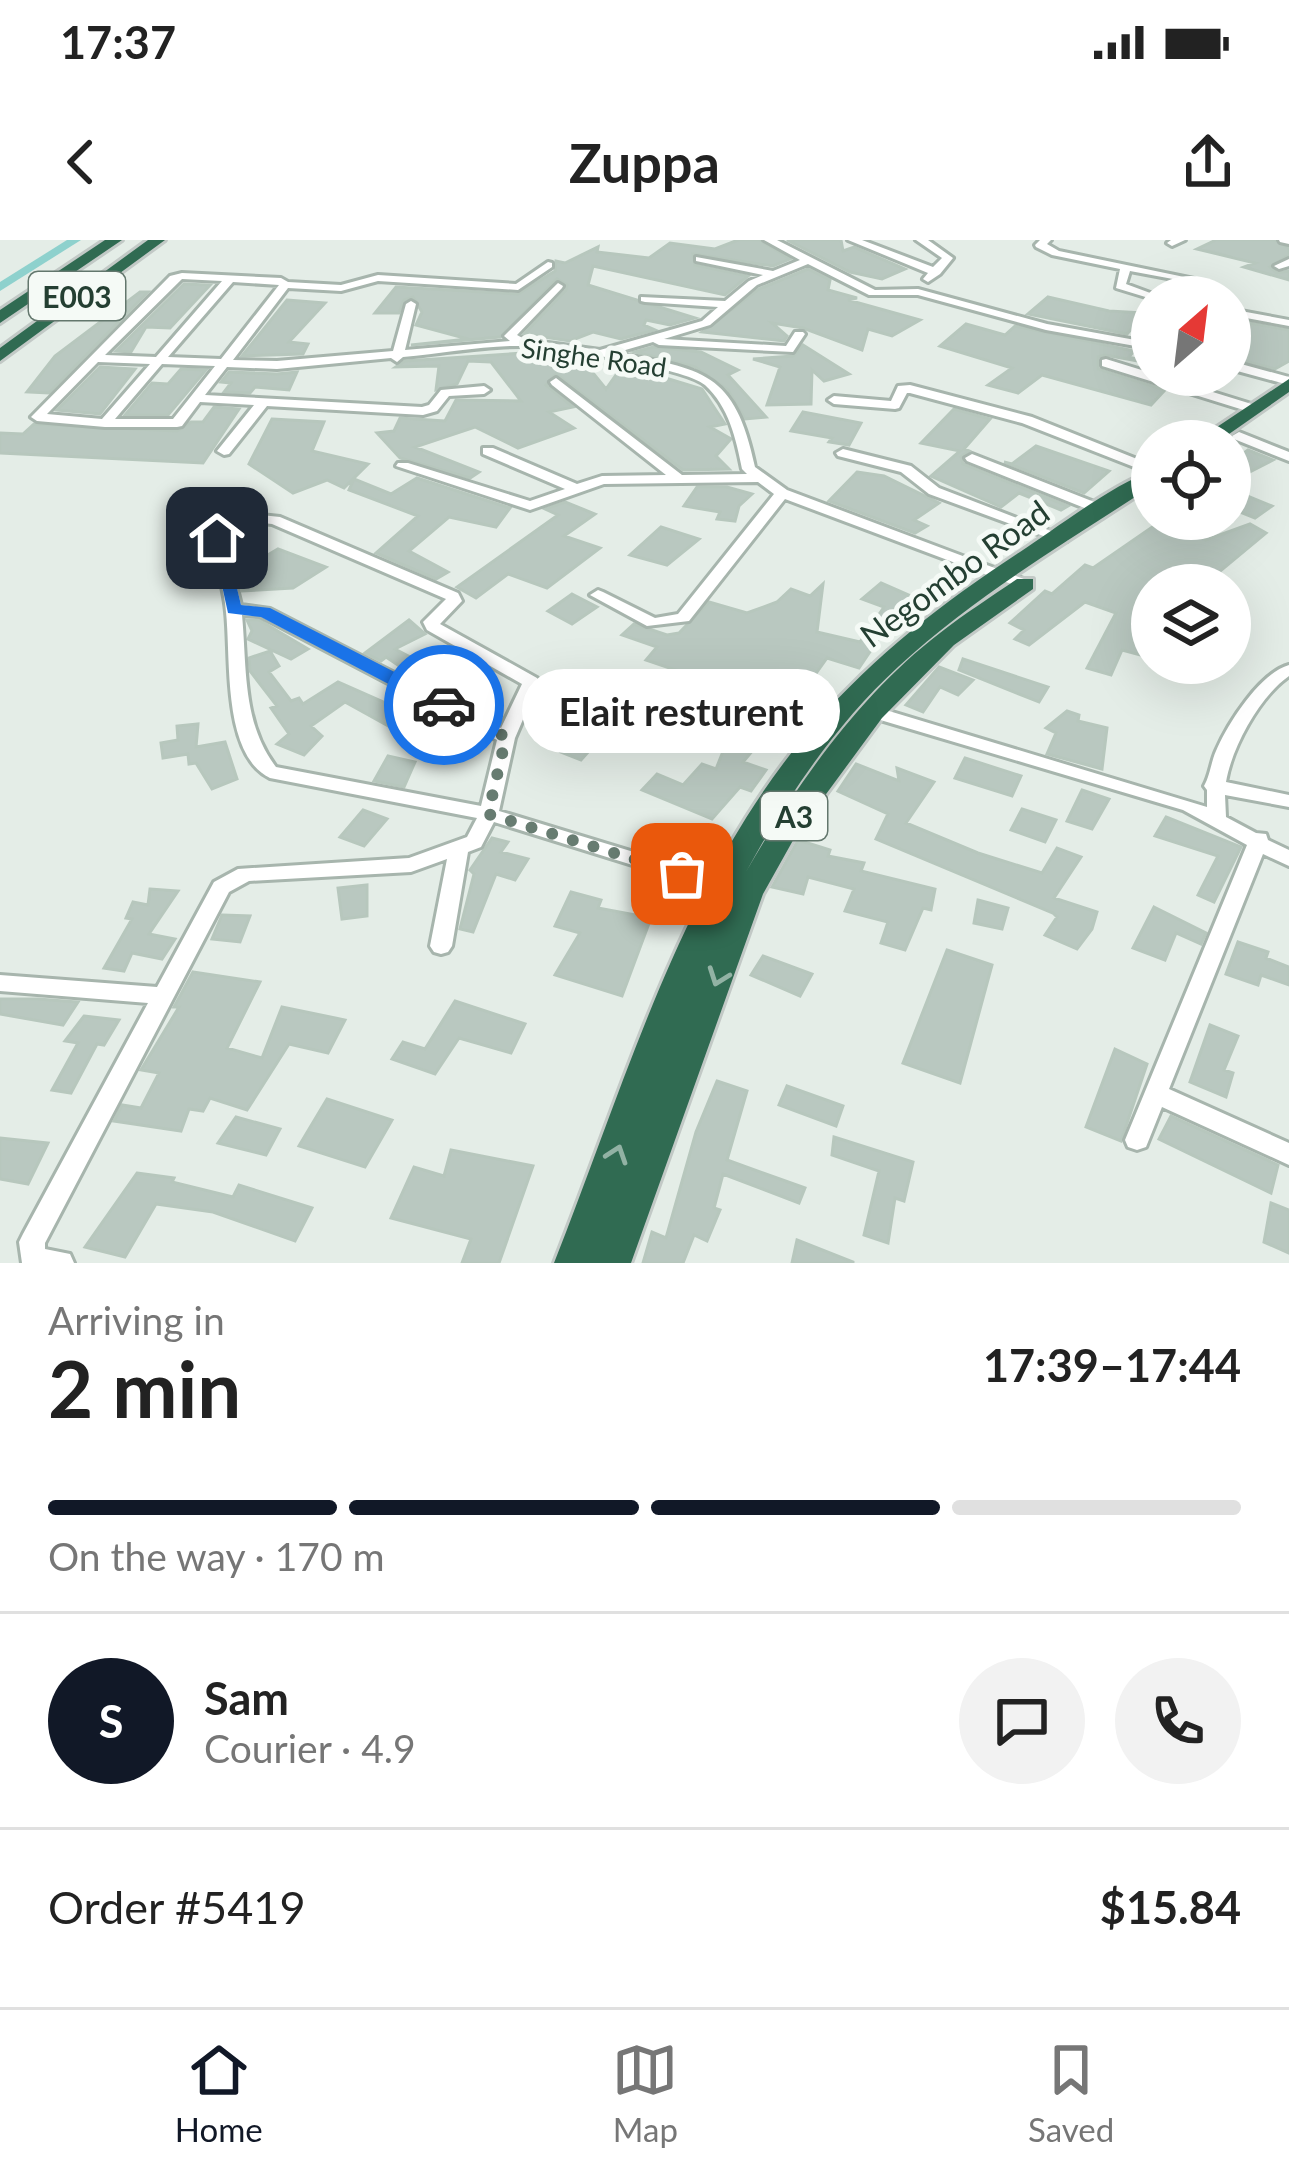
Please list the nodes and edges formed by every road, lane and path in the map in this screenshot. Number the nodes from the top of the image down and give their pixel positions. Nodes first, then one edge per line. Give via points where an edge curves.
1 (115, 240) edge
2 (159, 240) edge
3 (769, 240) edge
4 (853, 240) edge
5 (921, 240) edge
6 (1046, 240) edge
7 (139, 246) edge
8 (700, 259) dead end
9 (806, 261) junction
10 (548, 266) dead end
11 (1126, 267) junction
12 (936, 272) junction
13 (772, 274) junction
14 (1173, 276) edge
15 (230, 279) junction
16 (285, 284) junction
17 (558, 286) dead end
18 (1131, 289) edge
19 (918, 292) junction
20 (645, 299) dead end
21 (411, 304) dead end
22 (728, 304) junction
23 (1251, 315) edge
24 (0, 318) edge
25 (1289, 323) edge
26 (799, 334) dead end
27 (0, 337) edge
28 (636, 341) junction
29 (1131, 342) edge
30 (524, 343) junction
31 (600, 354) junction
32 (0, 356) edge
33 (93, 358) junction
34 (397, 358) junction
35 (158, 360) junction
36 (222, 362) junction
37 (1106, 363) dead end
38 (1251, 371) edge
39 (556, 382) dead end
40 (1289, 382) edge
41 (484, 390) dead end
42 (196, 398) junction
43 (835, 400) dead end
44 (1289, 401) edge
45 (262, 402) junction
46 (1254, 409) junction
47 (1238, 420) edge
48 (105, 423) junction
49 (1251, 428) edge
50 (1251, 444) edge
51 (224, 451) dead end
52 (488, 452) dead end
53 (843, 453) dead end
54 (1289, 457) edge
55 (971, 458) dead end
56 (1131, 464) edge
57 (403, 466) dead end
58 (758, 478) junction
59 (679, 479) junction
60 (1131, 489) edge
61 (579, 490) junction
62 (782, 493) junction
63 (1131, 509) edge
64 (1102, 510) junction
65 (1061, 538) junction
66 (1014, 580) junction
67 (598, 595) dead end
68 (234, 609) junction
69 (1289, 670) edge
70 (873, 712) junction
71 (506, 737) junction
72 (1213, 786) junction
73 (1289, 801) edge
74 (488, 814) junction
75 (1216, 816) junction
76 (1259, 838) junction
77 (458, 852) junction
78 (1289, 859) edge
79 (734, 890) junction
80 (441, 946) dead end
81 (0, 982) edge
82 (163, 996) junction
83 (1154, 1093) junction
84 (1137, 1140) dead end
85 (1289, 1154) edge
86 (62, 1263) edge
87 (574, 1263) edge
88 (611, 1263) edge

1 - 24 highway
2 - 7 highway, E003
3 - 9 street
4 - 12 street
5 - 12 street via 948,256
6 - 11 street via 1044,250
7 - 27 highway, E003
7 - 32 highway, E003
8 - 13 street
9 - 13 street
9 - 19 street via 873,293
10 - 16 street via 518,287 378,278 341,288
11 - 14 street
11 - 18 street via 1120,286
12 - 19 street
13 - 22 street
15 - 16 street
15 - 33 street via 174,278
15 - 35 street
16 - 36 street
17 - 30 street via 509,335
19 - 29 street
20 - 22 street
21 - 34 street
22 - 28 street via 706,323
23 - 25 street
26 - 28 street via 789,350
28 - 31 street
30 - 31 street, Singhe Road
30 - 34 street, Singhe Road
31 - 58 street, Singhe Road via 710,382 734,413
33 - 35 street, Singhe Road
33 - 48 street via 37,417
34 - 36 street, Singhe Road
35 - 36 street, Singhe Road
35 - 48 street
36 - 42 street
37 - 46 street
38 - 40 street
39 - 59 street
40 - 46 highway
41 - 45 street via 445,393 423,411
42 - 45 street
42 - 48 street via 177,424
43 - 56 street via 885,407 910,389 1027,419
44 - 49 highway
45 - 51 street
46 - 47 highway
50 - 54 street
52 - 61 street
53 - 65 street via 906,469 934,491
55 - 64 street
57 - 61 street via 530,506
58 - 59 street
58 - 62 street
59 - 61 street via 602,480
60 - 64 highway, Negombo Road / A3
62 - 66 street
62 - 67 street via 683,618 653,623
63 - 66 highway, Negombo Road / A3
64 - 65 highway, Negombo Road / A3
65 - 66 highway, Negombo Road / A3
66 - 70 highway, Negombo Road / A3
66 - 79 highway, Negombo Road / A3 via 924,631 847,704 788,776
68 - 71 street via 264,612
68 - 71 street via 217,538 262,519 453,596 433,627 531,682
68 - 74 street via 236,682 251,752 270,772
69 - 72 street via 1275,676 1226,741
70 - 75 street
70 - 79 highway, Negombo Road / A3
71 - 74 street
72 - 73 street
72 - 75 street
74 - 77 street via 474,842
74 - 79 street
75 - 76 street
76 - 78 street
76 - 83 street
77 - 80 street
77 - 82 street via 411,865 245,874 221,886
87 -> 79 highway, Negombo Road / A3 via 673,987
79 -> 88 highway, Negombo Road / A3
81 - 82 street
82 - 86 street via 32,1242 33,1259
83 - 84 street
83 - 85 street

